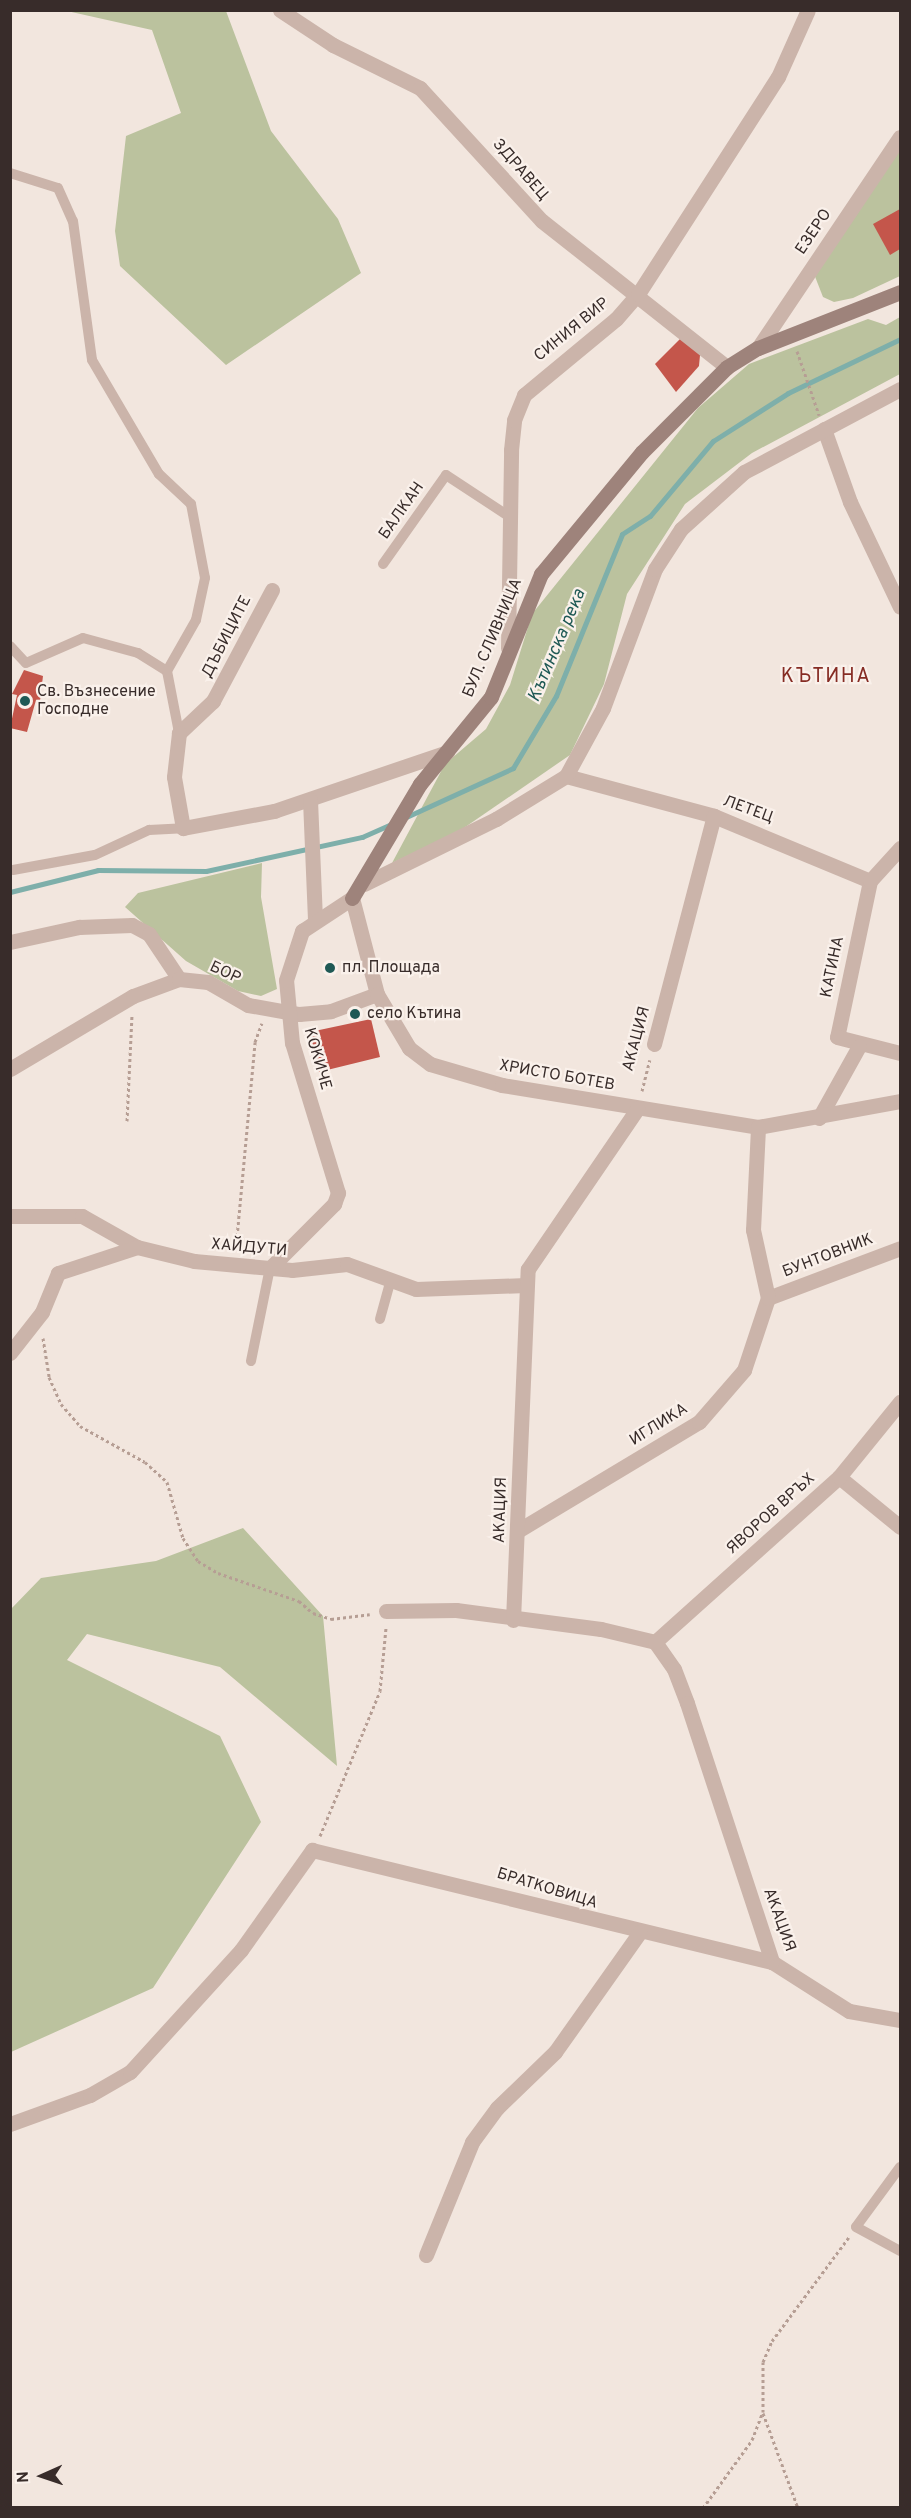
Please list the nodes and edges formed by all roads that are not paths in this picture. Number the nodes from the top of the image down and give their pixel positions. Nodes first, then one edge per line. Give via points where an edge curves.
1 (280, 10) edge
2 (808, 10) edge
3 (900, 137) edge
4 (10, 173) edge
5 (900, 292) edge
6 (638, 294) junction
7 (758, 348) junction
8 (727, 367) junction
9 (900, 388) edge
10 (824, 429) junction
11 (510, 517) junction
12 (383, 564) dead end
13 (272, 590) dead end
14 (900, 607) edge
15 (10, 646) edge
16 (508, 648) junction
17 (167, 671) junction
18 (179, 733) junction
19 (447, 752) junction
20 (566, 776) junction
21 (310, 800) junction
22 (714, 816) junction
23 (183, 828) junction
24 (900, 848) edge
25 (13, 870) dead end
26 (870, 881) junction
27 (364, 884) junction
28 (352, 898) junction
29 (315, 920) junction
30 (10, 942) edge
31 (179, 979) junction
32 (377, 994) junction
33 (267, 1010) joint
34 (286, 1010) junction
35 (654, 1044) road end
36 (859, 1046) junction
37 (900, 1053) edge
38 (10, 1070) edge
39 (900, 1101) edge
40 (638, 1109) junction
41 (819, 1118) junction
42 (758, 1127) junction
43 (10, 1216) edge
44 (137, 1247) junction
45 (900, 1248) edge
46 (270, 1268) junction
47 (391, 1279) junction
48 (526, 1285) junction
49 (768, 1298) junction
50 (380, 1319) dead end
51 (10, 1353) edge
52 (251, 1361) dead end
53 (900, 1402) edge
54 (838, 1477) junction
55 (900, 1527) edge
56 (519, 1530) junction
57 (386, 1611) road end
58 (513, 1620) junction
59 (655, 1642) junction
60 (640, 1932) junction
61 (772, 1962) junction
62 (900, 2020) edge
63 (10, 2124) edge
64 (900, 2167) edge
65 (900, 2251) edge
66 (426, 2255) dead end

1 - 6 street, ЗДРАВЕЦ via 333,45 420,88 542,222
2 - 6 street, СИНИЯ ВИР via 778,77
3 - 7 street, ЕЗЕРО
4 - 17 lane via 58,189 73,221 92,360 159,474 191,504 205,578 196,620
5 - 7 street, БУЛ. СЛИВНИЦА
6 - 8 street, ЗДРАВЕЦ
6 - 11 street, СИНИЯ ВИР via 616,320 524,395 514,420
7 - 8 street, БУЛ. СЛИВНИЦА
8 - 16 street, БУЛ. СЛИВНИЦА via 577,525 541,574
9 - 10 street
10 - 14 street via 850,502
10 - 20 street via 744,472 681,529 655,569 603,708
11 - 12 lane, БАЛКАН via 446,475
11 - 16 street, СИНИЯ ВИР
13 - 18 street, ДЪБИЦИТЕ via 213,701
15 - 17 lane via 26,663 83,638 138,653
16 - 19 street, БУЛ. СЛИВНИЦА via 491,697
17 - 18 lane
18 - 23 street via 174,769
19 - 21 street
19 - 27 street, БУЛ. СЛИВНИЦА via 420,784
20 - 22 street, ЛЕТЕЦ
20 - 27 street via 496,819
21 - 23 street
21 - 29 street via 316,869
22 - 26 street, ЛЕТЕЦ
22 - 35 street, АКАЦИЯ
23 - 25 lane via 149,830 95,855
24 - 26 street
26 - 36 street, КАТИНА via 837,1037
27 - 28 street, БУЛ. СЛИВНИЦА
28 - 29 street
28 - 32 street, ХРИСТО БОТЕВ
29 - 34 street via 293,943
30 - 31 street via 79,927 132,925 149,934
31 - 33 street, БОР via 208,982
31 - 38 street, БОР via 133,996
32 - 34 street via 331,1011
32 - 40 street, ХРИСТО БОТЕВ via 409,1048 430,1064 502,1085
33 - 34 street, КОКИЧЕ
34 - 46 street, КОКИЧЕ via 338,1192 334,1204
36 - 37 street, КАТИНА
36 - 41 street
39 - 41 street, ХРИСТО БОТЕВ
40 - 42 street, ХРИСТО БОТЕВ
40 - 48 street, АКАЦИЯ via 528,1269
41 - 42 street, ХРИСТО БОТЕВ
42 - 49 street via 753,1230
43 - 44 street, ХАЙДУТИ via 82,1216
44 - 46 street, ХАЙДУТИ
44 - 51 street via 58,1273 42,1312
45 - 49 street, БУНТОВНИК
46 - 47 street, ХАЙДУТИ via 347,1264
46 - 52 lane
47 - 48 street, ХАЙДУТИ via 416,1289
47 - 50 lane
48 - 56 street, АКАЦИЯ
49 - 56 street, ИГЛИКА via 744,1370 699,1422
53 - 54 street, ЯВОРОВ ВРЪХ
54 - 55 street
54 - 59 street, ЯВОРОВ ВРЪХ
56 - 58 street, АКАЦИЯ
57 - 58 street via 456,1610
58 - 59 street via 601,1629
59 - 61 street, АКАЦИЯ via 674,1669 687,1703
60 - 61 street, БРАТКОВИЦА
60 - 63 street, БРАТКОВИЦА via 585,1921 488,1889 312,1850 241,1950 130,2072 90,2095
60 - 66 street via 555,2052 496,2108 472,2142
61 - 62 street, АКАЦИЯ via 849,2011
64 - 65 lane via 856,2226

